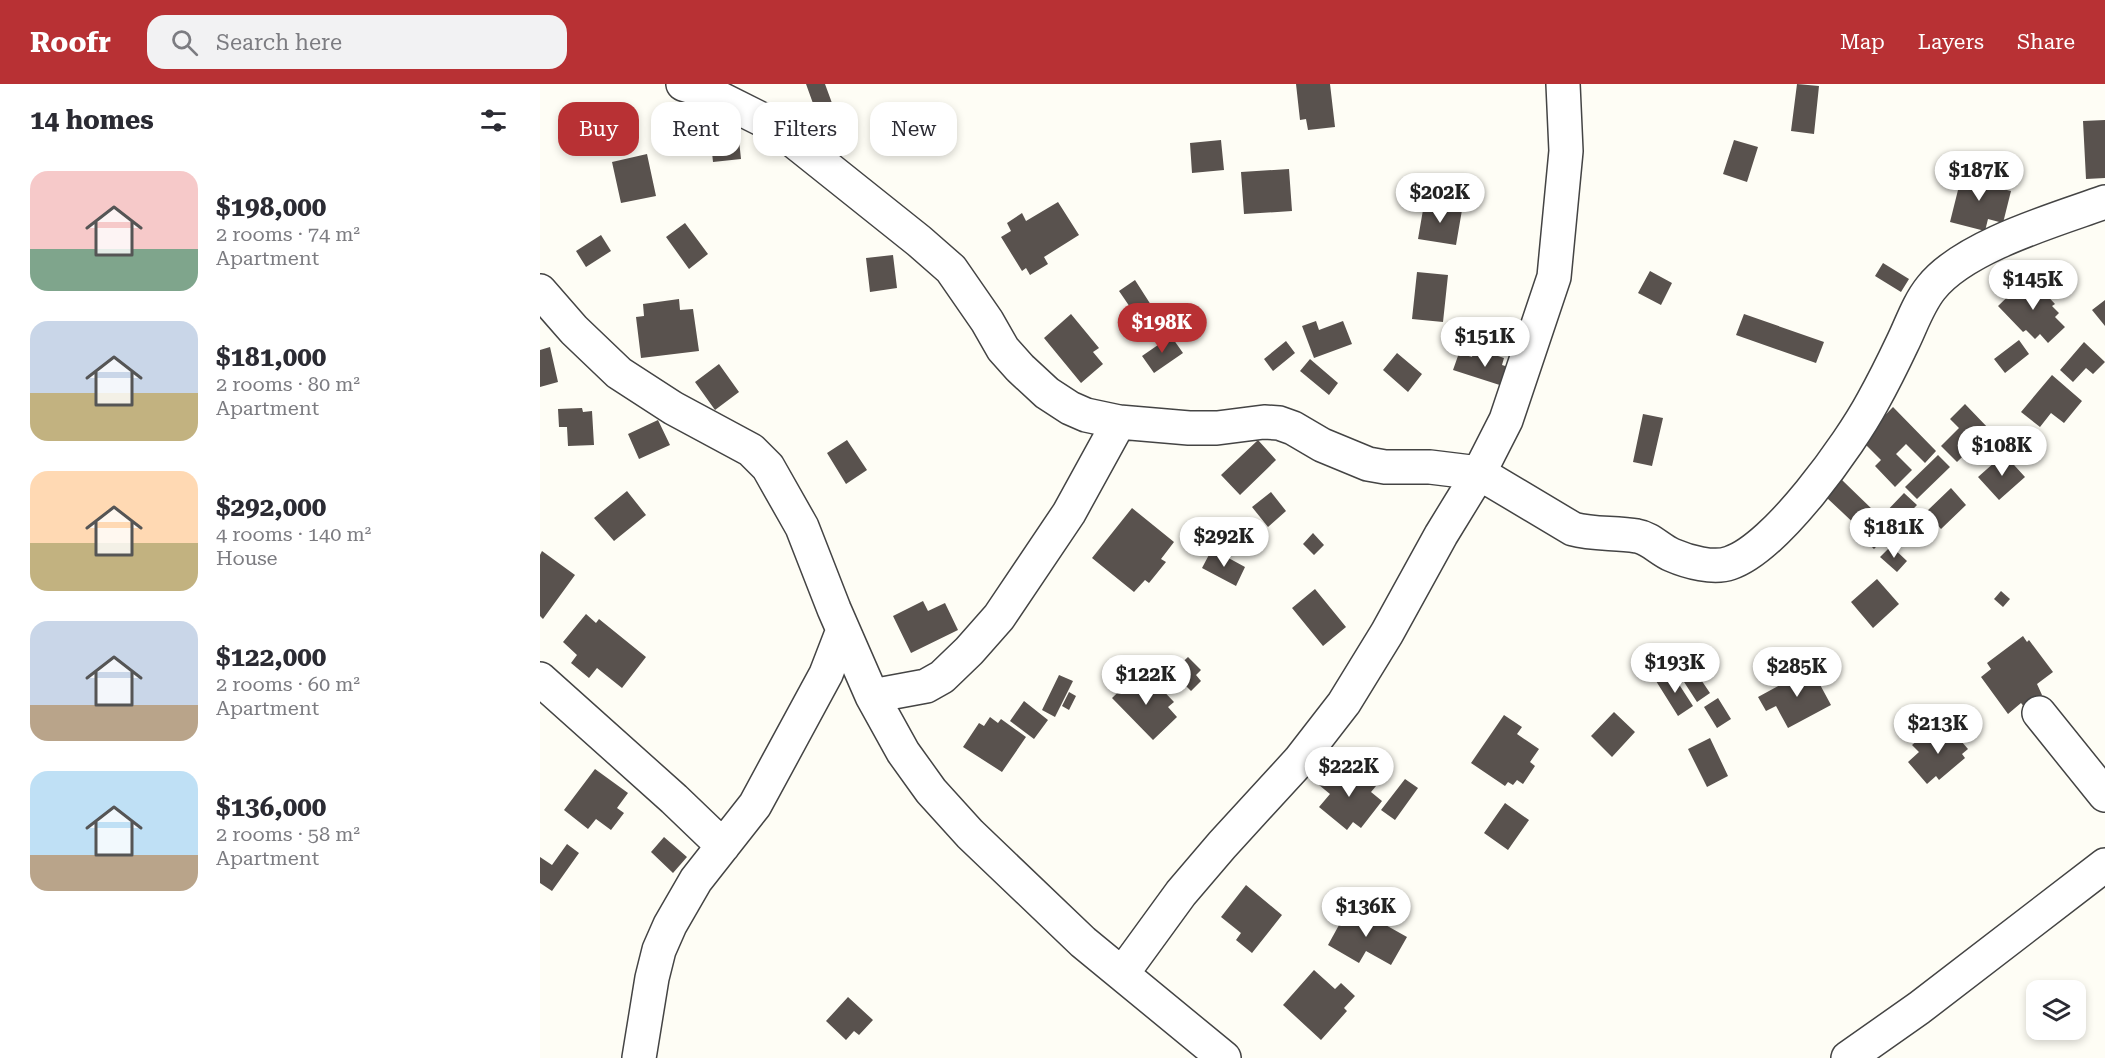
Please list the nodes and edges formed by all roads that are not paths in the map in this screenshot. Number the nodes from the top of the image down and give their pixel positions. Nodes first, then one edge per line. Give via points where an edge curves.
1 (683, 84) edge
2 (1563, 84) edge
3 (2105, 202) edge
4 (540, 291) edge
5 (1119, 422) junction
6 (1479, 473) junction
7 (843, 630) junction
8 (540, 679) edge
9 (873, 696) junction
10 (2039, 713) dead end
11 (2105, 795) edge
12 (723, 846) junction
13 (2105, 865) edge
14 (1122, 974) junction
15 (639, 1058) edge
16 (1224, 1058) edge
17 (1848, 1058) edge

1 - 5 street via 775,126 951,268 1003,349 1047,393 1086,415
2 - 6 street via 1566,151 1554,278 1506,420
3 - 6 street via 1985,249 1957,264 1931,288 1847,445 1775,531 1749,554 1729,564 1672,555 1638,536 1573,530
4 - 7 street via 619,373 673,408 751,450 768,467 802,527
5 - 6 street via 1189,428 1279,423 1368,464
5 - 9 street via 1069,513 999,617 969,651 942,677 926,686
6 - 14 street via 1344,703 1299,761 1181,893
7 - 9 street
7 - 12 street via 826,674 778,765 755,805
8 - 12 street
9 - 14 street via 903,752 931,791 970,834
10 - 11 street
12 - 15 street via 696,880 659,950
13 - 17 street
14 - 16 street

